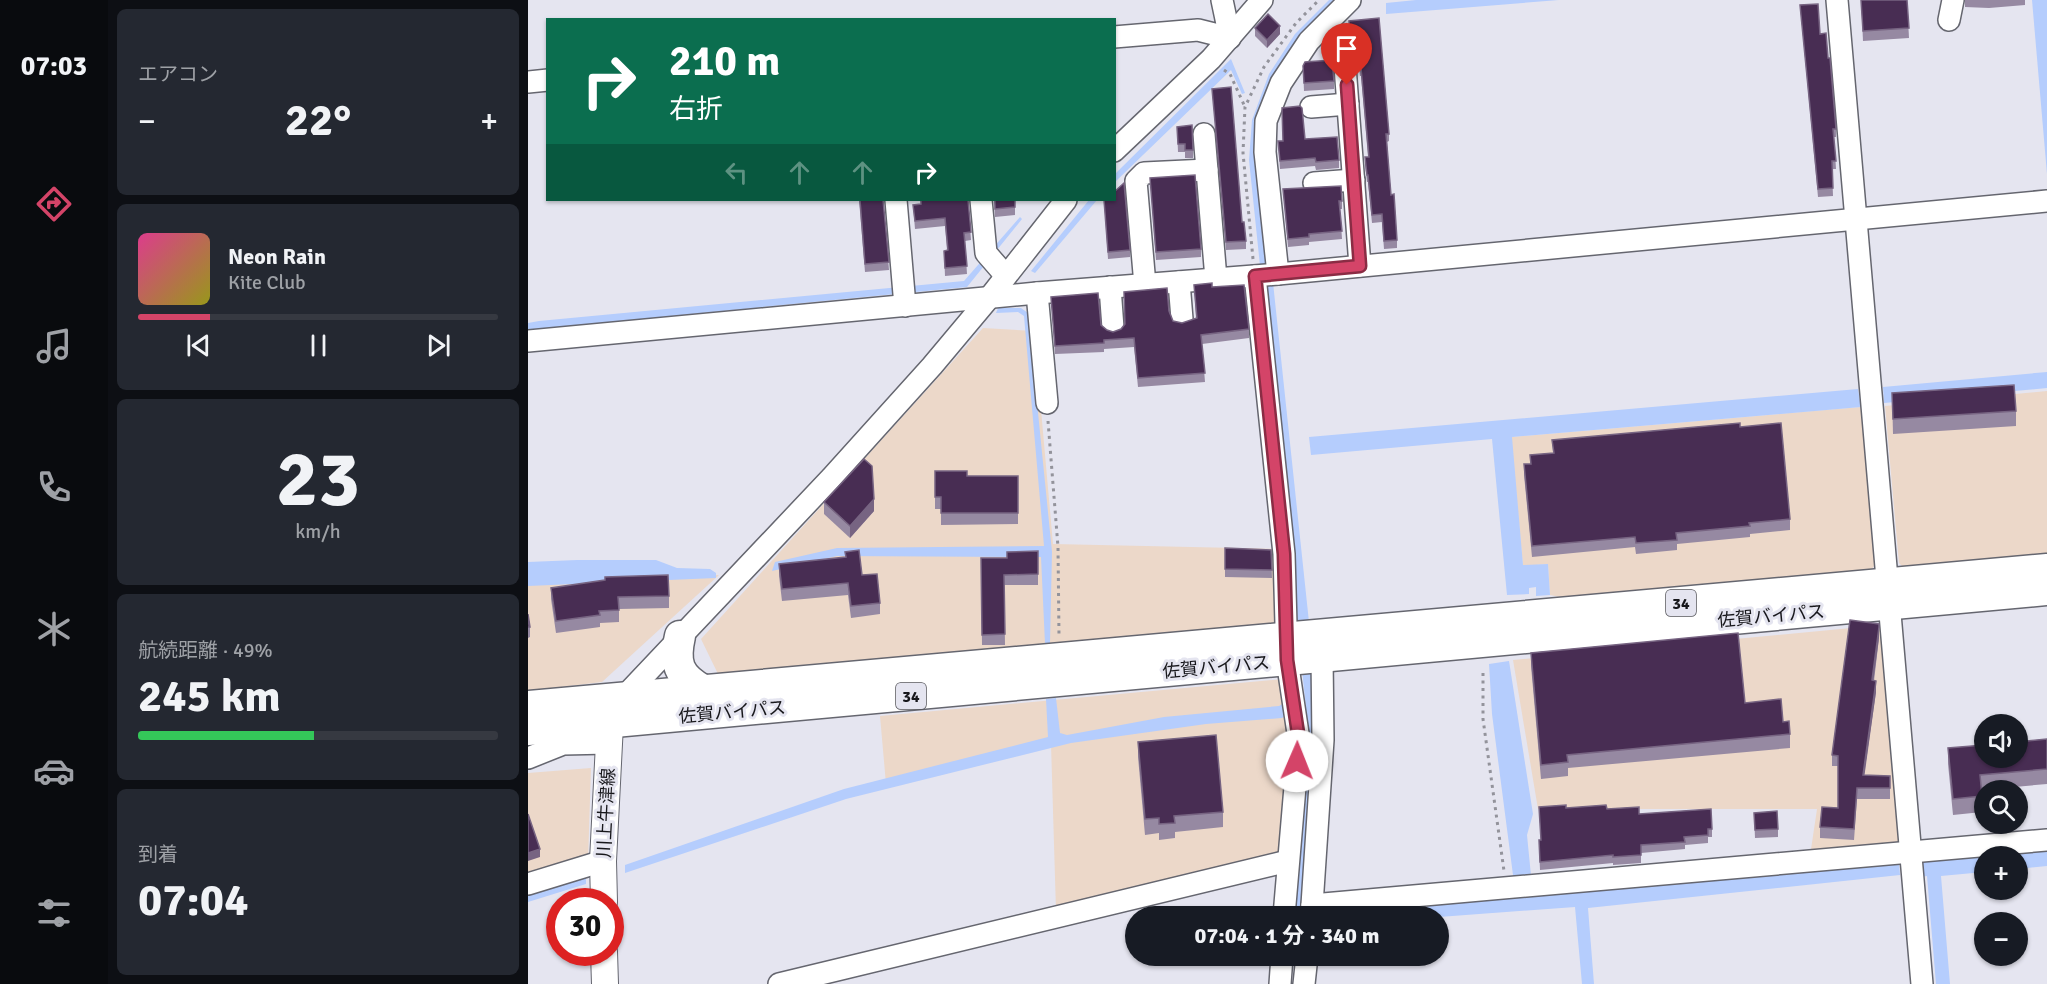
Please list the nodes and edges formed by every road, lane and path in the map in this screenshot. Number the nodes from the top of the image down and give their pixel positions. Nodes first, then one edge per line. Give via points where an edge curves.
1 (1222, 0) edge
2 (1262, 0) edge
3 (1350, 0) edge
4 (1837, 0) edge
5 (1116, 37) edge
6 (1230, 38) junction
7 (1345, 66) dead end
8 (1230, 74) dead end
9 (546, 80) edge
10 (528, 82) edge
11 (1348, 104) junction
12 (1245, 107) dead end
13 (1311, 107) dead end
14 (1204, 134) dead end
15 (1116, 149) edge
16 (1207, 170) junction
17 (1354, 180) junction
18 (1314, 183) dead end
19 (896, 201) edge
20 (981, 201) edge
21 (1063, 201) edge
22 (2046, 201) edge
23 (1856, 219) junction
24 (996, 264) junction
25 (1360, 266) junction
26 (1278, 274) junction
27 (1255, 276) junction
28 (1216, 279) junction
29 (1179, 282) junction
30 (1145, 285) junction
31 (1110, 287) junction
32 (1037, 293) junction
33 (989, 298) junction
34 (906, 306) junction
35 (1182, 320) edge
36 (1113, 328) dead end
37 (528, 342) edge
38 (1047, 403) joint
39 (2047, 569) edge
40 (2047, 590) edge
41 (1889, 595) junction
42 (680, 636) junction
43 (1301, 650) junction
44 (1060, 659) junction
45 (1483, 673) dead end
46 (703, 690) junction
47 (528, 706) edge
48 (614, 722) junction
49 (528, 730) edge
50 (528, 758) edge
51 (2047, 840) edge
52 (1911, 852) junction
53 (603, 861) junction
54 (1288, 861) junction
55 (528, 884) edge
56 (604, 888) edge
57 (1506, 888) junction
58 (1285, 906) edge
59 (1311, 906) edge
60 (1353, 906) edge
61 (604, 966) edge
62 (1281, 966) edge
63 (1306, 966) edge
64 (604, 984) edge
65 (779, 984) edge
66 (1280, 984) edge
67 (1304, 984) edge
68 (1922, 984) edge

1 - 6 street
2 - 6 street
3 - 26 street via 1309,41 1281,83 1266,121 1265,152
4 - 23 street
5 - 6 street via 1198,30
6 - 15 street
7 - 11 street
8 - 12 path
9 - 10 street
11 - 13 street
11 - 17 street
14 - 16 street
16 - 28 street
16 - 30 street via 1144,173 1136,181
17 - 18 street
17 - 25 street
19 - 34 street
20 - 24 street
21 - 24 street
22 - 23 street
23 - 25 street
23 - 41 street
24 - 33 street
25 - 26 street
26 - 27 street
27 - 28 street
27 - 43 street via 1284,554
28 - 29 street
29 - 30 street
29 - 35 street
30 - 31 street
31 - 32 street
31 - 36 street
32 - 33 street
32 - 38 street
33 - 34 street
33 - 42 street via 831,478
34 - 37 street
38 - 44 path via 1058,547
39 - 41 highway, 佐賀バイパス / 34
40 - 41 highway, 佐賀バイパス / 34
41 - 43 highway, 佐賀バイパス / 34
41 - 52 street
42 - 46 highway via 679,669 690,683
42 - 48 street
43 - 44 highway, 佐賀バイパス / 34
43 - 48 highway, 佐賀バイパス / 34
43 - 54 street via 1299,740
43 - 59 street via 1323,740
44 - 46 highway, 佐賀バイパス / 34
45 - 57 path via 1483,719
46 - 48 highway, 佐賀バイパス / 34
47 - 48 highway, 佐賀バイパス / 34
48 - 49 highway, 佐賀バイパス / 34
48 - 50 street
48 - 53 main road, 川上牛津線
51 - 52 street
52 - 57 street
52 - 68 street
53 - 55 street
53 - 56 main road, 川上牛津線
54 - 58 street
54 - 65 street
57 - 60 street
61 - 64 main road
62 - 66 street
63 - 67 street

